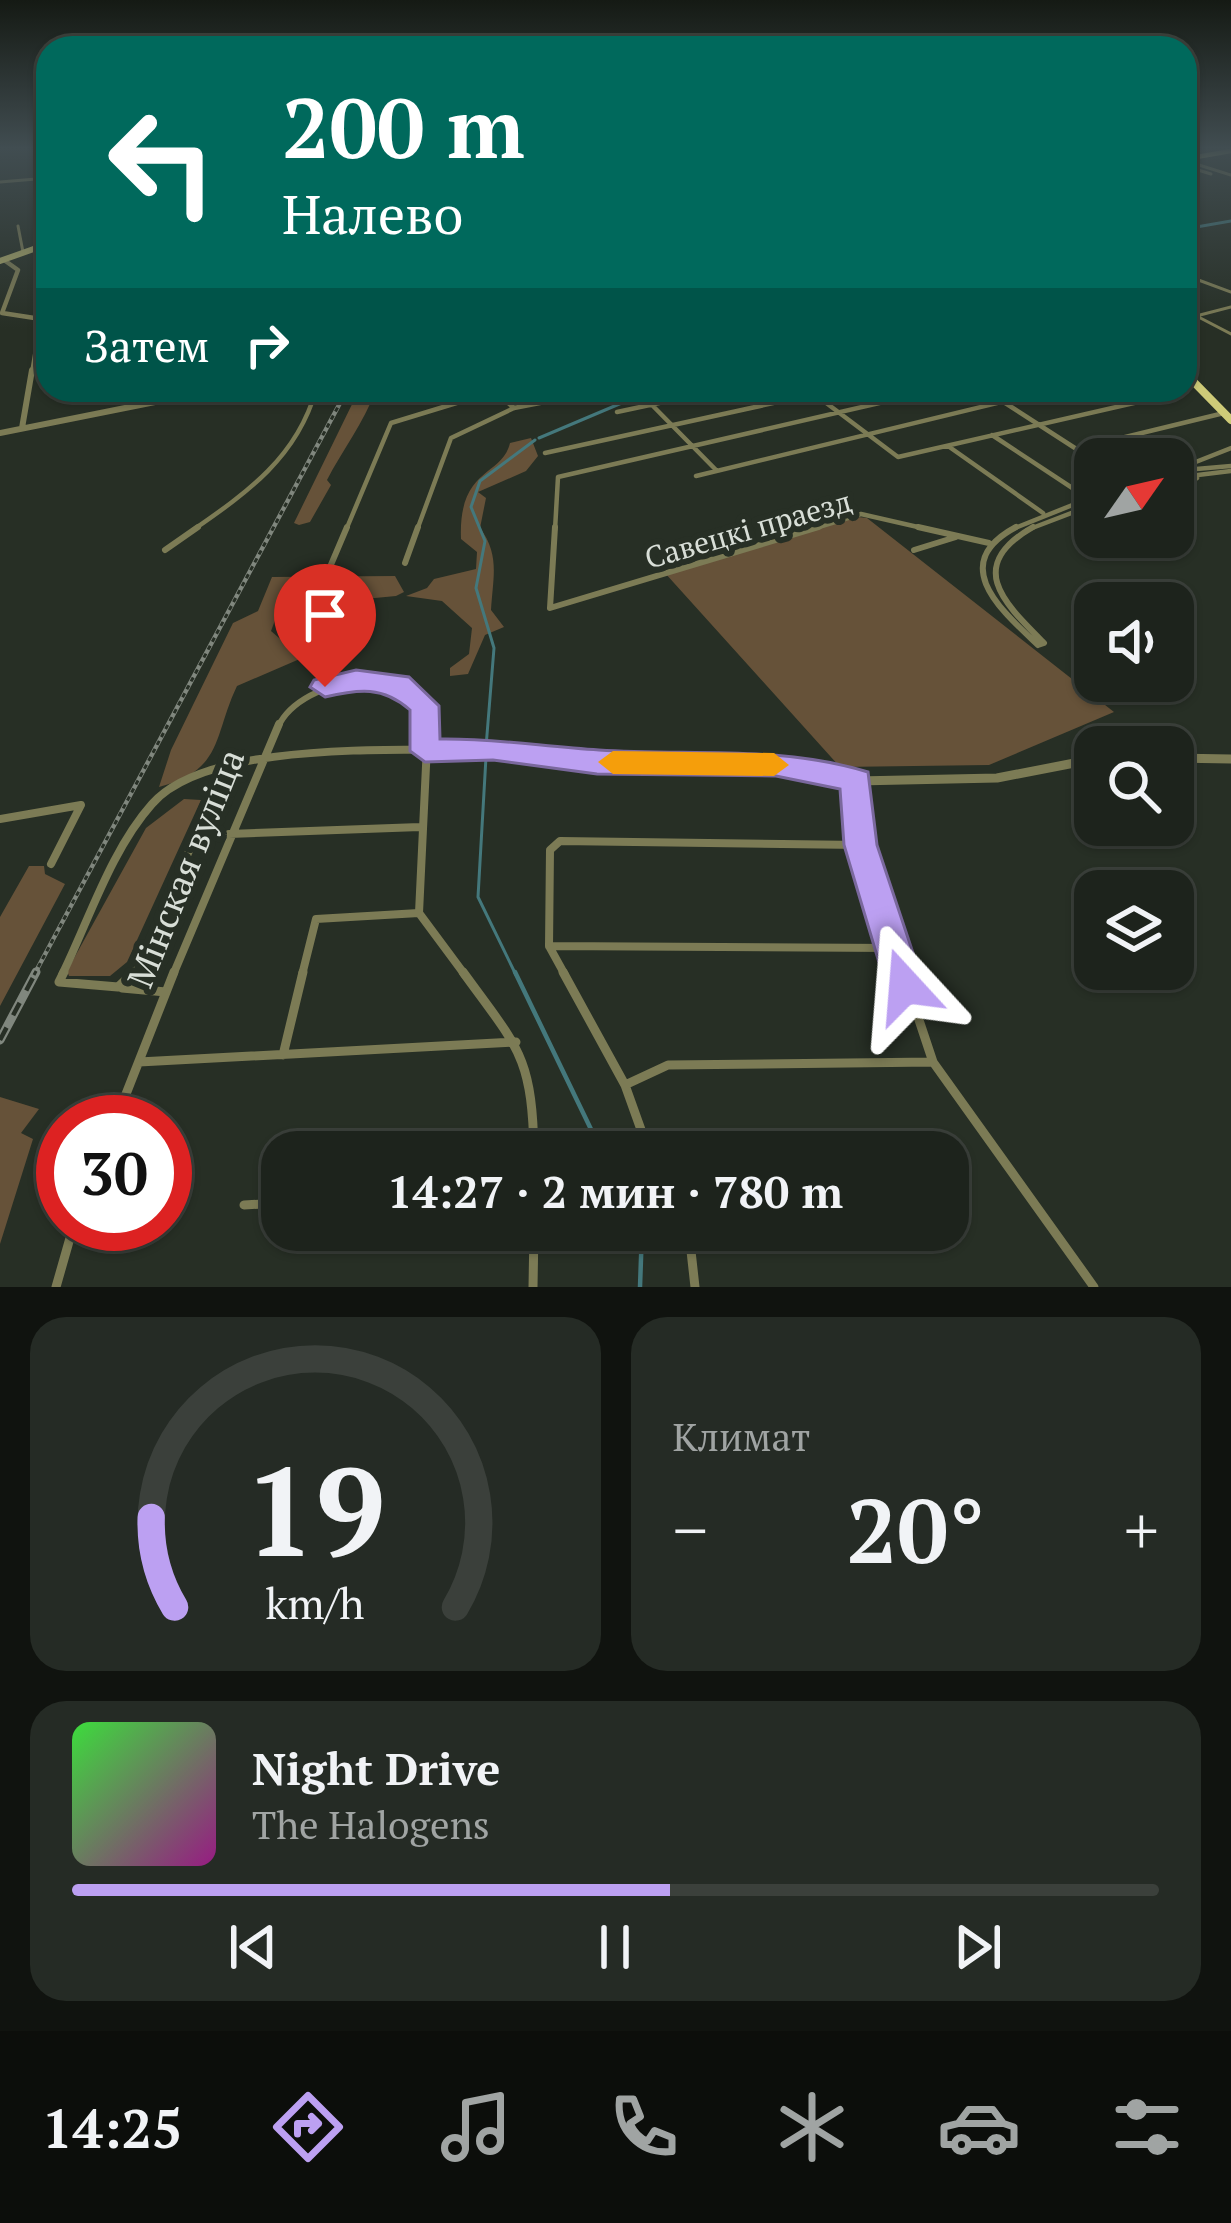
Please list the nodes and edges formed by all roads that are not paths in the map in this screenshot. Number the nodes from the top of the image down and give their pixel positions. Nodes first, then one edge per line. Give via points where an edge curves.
1 (18, 226) dead end
2 (36, 248) edge
3 (24, 253) junction
4 (2, 261) edge
5 (1197, 279) edge
6 (1231, 292) edge
7 (1231, 307) edge
8 (1197, 316) joint
9 (36, 318) edge
10 (1231, 334) edge
11 (36, 348) edge
12 (1197, 385) edge
13 (154, 402) edge
14 (313, 402) edge
15 (458, 402) edge
16 (508, 402) edge
17 (541, 402) edge
18 (665, 402) edge
19 (768, 402) edge
20 (824, 402) edge
21 (888, 402) edge
22 (994, 402) edge
23 (1005, 402) edge
24 (1138, 402) edge
25 (651, 405) junction
26 (514, 408) junction
27 (617, 412) dead end
28 (839, 414) junction
29 (1227, 416) edge
30 (1038, 424) junction
31 (669, 425) junction
32 (22, 428) junction
33 (0, 433) edge
34 (865, 435) junction
35 (992, 435) junction
36 (1126, 438) edge
37 (691, 446) junction
38 (948, 446) junction
39 (1074, 448) edge
40 (1231, 448) edge
41 (544, 453) dead end
42 (1231, 468) edge
43 (1194, 469) edge
44 (717, 471) junction
45 (1194, 472) edge
46 (696, 476) dead end
47 (1074, 488) edge
48 (1074, 505) edge
49 (1074, 507) edge
50 (1043, 513) junction
51 (960, 536) junction
52 (989, 543) junction
53 (165, 550) dead end
54 (914, 550) dead end
55 (405, 563) dead end
56 (330, 567) dead end
57 (464, 749) joint
58 (425, 751) junction
59 (1194, 758) edge
60 (1231, 759) edge
61 (263, 760) junction
62 (1074, 760) edge
63 (224, 770) junction
64 (857, 781) junction
65 (0, 819) edge
66 (420, 827) junction
67 (229, 834) junction
68 (861, 845) junction
69 (51, 863) dead end
70 (419, 913) junction
71 (549, 946) junction
72 (892, 948) junction
73 (118, 987) junction
74 (166, 992) junction
75 (516, 1042) junction
76 (284, 1055) junction
77 (139, 1061) junction
78 (933, 1062) junction
79 (625, 1085) junction
80 (126, 1095) edge
81 (534, 1131) edge
82 (641, 1131) edge
83 (244, 1204) dead end
84 (261, 1204) edge
85 (66, 1251) edge
86 (534, 1251) edge
87 (690, 1251) edge
88 (56, 1287) edge
89 (533, 1287) edge
90 (695, 1287) edge
91 (1094, 1287) edge

1 - 3 street
2 - 3 main road
3 - 4 main road
4 - 9 street via 18,270 2,313
5 - 6 street
7 - 8 street
8 - 10 street
11 - 32 street
12 - 29 main road
13 - 32 street
14 - 53 street via 277,468
15 - 56 street via 391,423
16 - 26 street
17 - 26 street
18 - 25 street
19 - 31 street
20 - 28 street
21 - 28 street
22 - 34 street
23 - 30 street
24 - 30 street
25 - 27 street
25 - 31 street
26 - 55 street via 451,438
28 - 34 street
28 - 37 street
29 - 36 street
30 - 35 street
30 - 39 street
31 - 37 street
31 - 41 street
32 - 33 street
34 - 38 street via 898,457
34 - 44 street
35 - 38 street
35 - 47 street
37 - 44 street
37 - 51 street, Савецкі праезд via 558,477 550,608 861,514
38 - 50 street
40 - 43 street
42 - 45 street
44 - 46 street
48 - 50 street
49 - 52 street via 1009,536 995,557 998,589 1043,645 991,599 981,566
50 - 52 street
51 - 52 street, Савецкі праезд
51 - 54 street
57 - 58 street
57 - 64 street via 597,762 776,765
58 - 61 street
58 - 61 street, Мінская вуліца via 425,706 399,684 356,680 325,687 283,715
58 - 66 street
59 - 60 street
61 - 63 street
61 - 67 street, Мінская вуліца
62 - 64 street via 997,778
63 - 73 street via 139,968
63 - 73 street via 154,799 59,982
64 - 68 street
65 - 69 street via 81,805
66 - 67 street
66 - 70 street
67 - 74 street, Мінская вуліца
68 - 71 street via 560,841 550,850
68 - 72 street
70 - 75 street
70 - 76 street via 316,920
71 - 72 street
71 - 79 street
72 - 78 street
73 - 74 street
74 - 77 street, Мінская вуліца
75 - 76 street
75 - 81 street via 533,1093
76 - 77 street
77 - 80 street, Мінская вуліца
78 - 79 street via 668,1065
78 - 91 street
79 - 82 street
83 - 84 street
85 - 88 street
86 - 89 street
87 - 90 street

